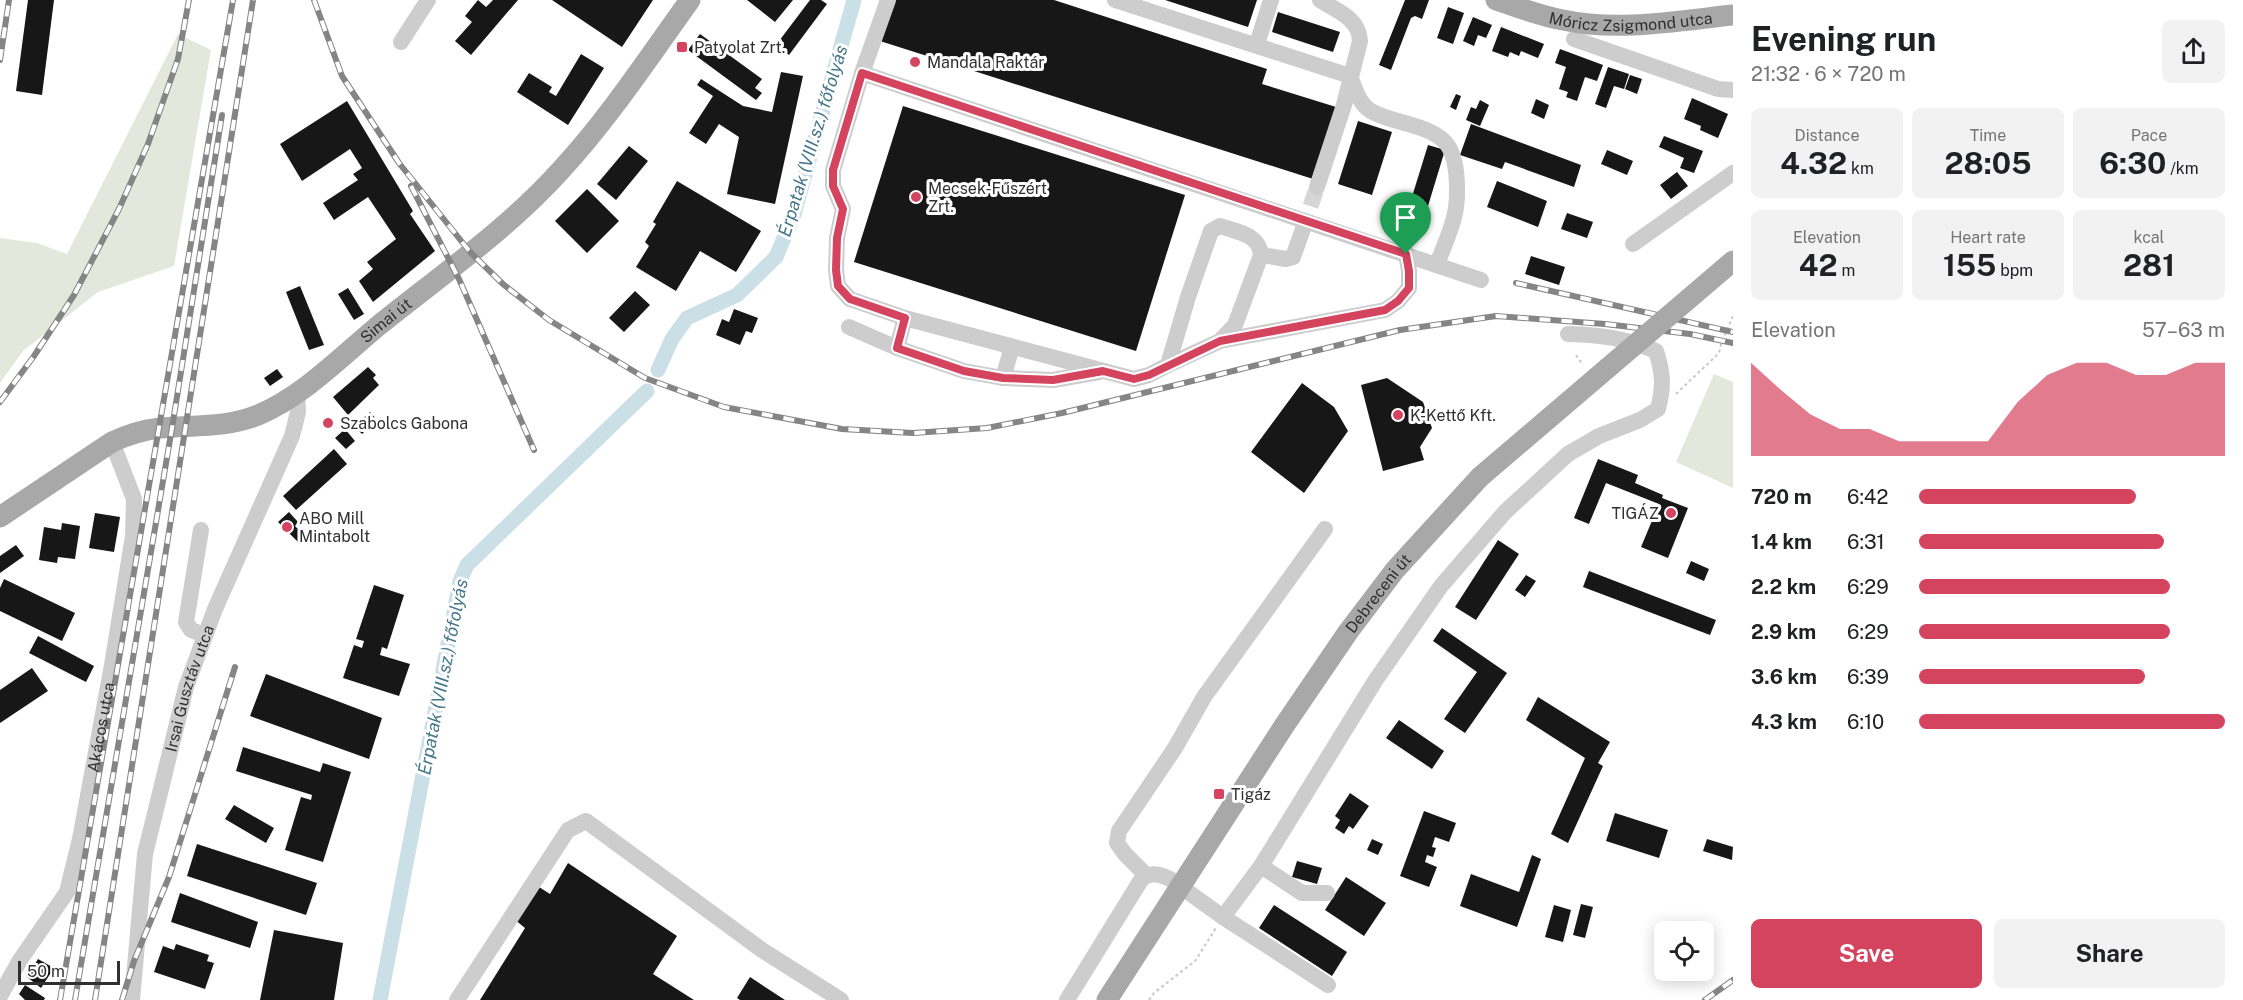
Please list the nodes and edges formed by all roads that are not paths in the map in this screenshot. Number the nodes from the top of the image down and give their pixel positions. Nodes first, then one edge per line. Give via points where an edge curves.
1 (428, 0) edge
2 (690, 0) edge
3 (888, 0) edge
4 (1271, 0) edge
5 (1320, 0) edge
6 (1496, 0) edge
7 (1119, 1) edge
8 (1733, 15) edge
9 (1574, 39) dead end
10 (401, 42) dead end
11 (1257, 44) junction
12 (862, 73) junction
13 (1350, 76) junction
14 (1733, 90) edge
15 (1733, 173) edge
16 (1317, 187) tunnel mouth
17 (1303, 229) tunnel mouth
18 (1633, 244) dead end
19 (1406, 254) junction
20 (1261, 255) junction
21 (1733, 261) edge
22 (1437, 265) junction
23 (1481, 280) dead end
24 (905, 318) junction
25 (849, 327) dead end
26 (1568, 334) dead end
27 (1220, 341) junction
28 (1012, 347) junction
29 (897, 348) junction
30 (1168, 365) junction
31 (1103, 371) junction
32 (1003, 378) junction
33 (297, 392) junction
34 (112, 442) junction
35 (0, 516) edge
36 (1325, 529) dead end
37 (201, 530) dead end
38 (205, 635) junction
39 (1261, 866) junction
40 (1146, 875) junction
41 (1179, 888) junction
42 (1327, 893) dead end
43 (1223, 918) junction
44 (1328, 985) dead end
45 (0, 996) edge
46 (132, 1000) edge
47 (457, 1000) edge
48 (841, 1000) edge
49 (1067, 1000) edge
50 (1107, 1000) edge

1 - 10 street
2 - 33 main road, Simai út via 586,140 538,194
3 - 12 street
4 - 11 street
5 - 13 street via 1355,23 1360,34
6 - 8 main road, Móricz Zsigmond utca via 1563,21 1622,26
7 - 11 street
9 - 14 street, Móricz Zsigmond utca via 1718,89
11 - 13 street
12 - 19 street
12 - 24 street via 833,170 833,186 843,209 837,238 838,286 850,299
13 - 16 street
13 - 22 street via 1359,98 1370,111 1429,132 1444,140 1451,151 1457,175 1454,220
15 - 18 street
17 - 20 street via 1293,257
19 - 22 street
19 - 27 street via 1409,288 1385,310
20 - 27 street via 1235,326
20 - 30 street via 1256,239 1220,226 1211,231
21 - 41 main road, Debreceni út, bridge via 1480,477 1435,524 1370,601
22 - 23 street
24 - 28 street
24 - 29 street
25 - 29 street
26 - 39 street via 1607,336 1656,351 1663,391 1658,409 1568,454 1497,520 1441,586 1375,681
27 - 30 street
28 - 31 street
28 - 32 street
29 - 32 street via 964,371
30 - 31 street via 1134,379
31 - 32 street via 1053,380
33 - 34 main road, Simai út via 240,421 160,428
33 - 38 street, Irsai Gusztáv utca via 298,412 291,436
34 - 35 main road, Simai út
34 - 45 street, Akácos utca via 134,499 132,536 80,839 67,892
36 - 40 street via 1204,697 1119,831 1117,843
37 - 38 street via 186,622 191,630
38 - 46 street, Irsai Gusztáv utca via 186,687 145,854
39 - 42 street via 1302,893
39 - 43 street
40 - 41 street via 1160,874
40 - 49 street
41 - 43 street
41 - 50 main road, Debreceni út
43 - 44 street
47 - 48 street via 568,830 586,821 762,950

